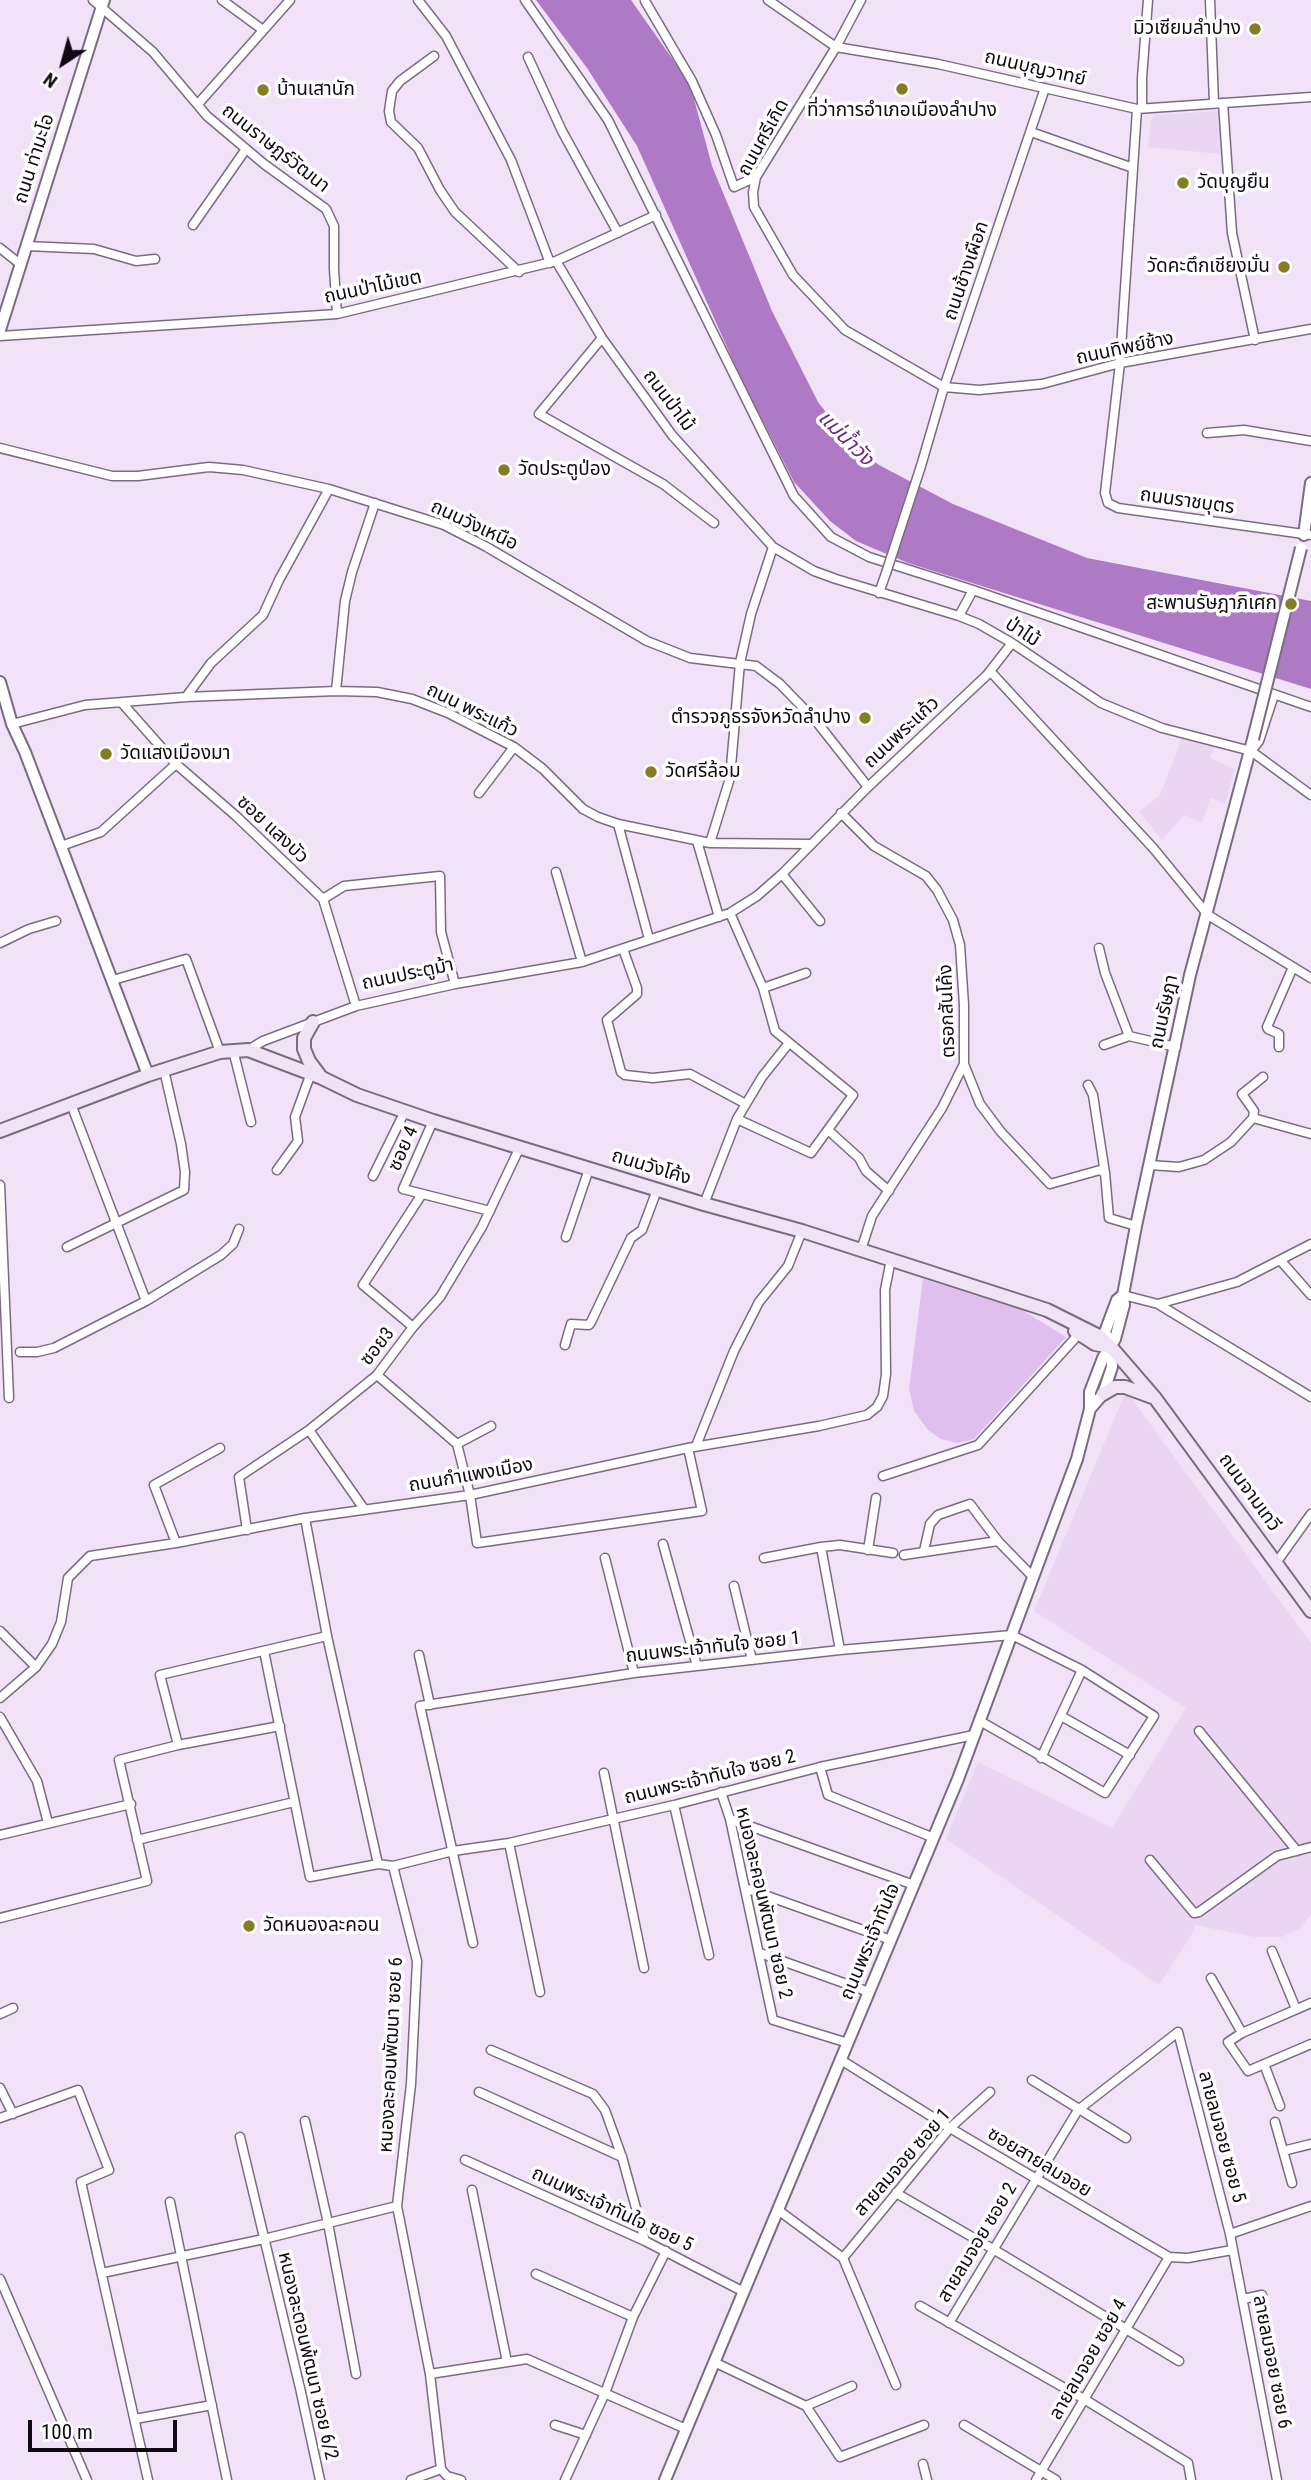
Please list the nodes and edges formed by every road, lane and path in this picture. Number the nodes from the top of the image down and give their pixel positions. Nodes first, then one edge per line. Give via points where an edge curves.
1 (222, 0) edge
2 (290, 0) edge
3 (418, 0) edge
4 (526, 0) edge
5 (768, 0) edge
6 (861, 0) edge
7 (1148, 0) edge
8 (1210, 0) edge
9 (645, 1) edge
10 (100, 2) edge
11 (263, 30) junction
12 (836, 47) junction
13 (434, 56) dead end
14 (528, 57) dead end
15 (1045, 88) junction
16 (1311, 97) edge
17 (1218, 103) junction
18 (198, 104) junction
19 (1140, 108) junction
20 (1031, 132) junction
21 (246, 149) junction
22 (1133, 168) junction
23 (757, 177) junction
24 (656, 215) junction
25 (193, 225) dead end
26 (618, 233) junction
27 (26, 246) junction
28 (0, 248) edge
29 (155, 259) dead end
30 (553, 262) junction
31 (20, 264) junction
32 (519, 272) junction
33 (337, 314) junction
34 (1311, 329) edge
35 (0, 330) edge
36 (0, 336) edge
37 (602, 338) junction
38 (1255, 340) junction
39 (1120, 363) junction
40 (944, 387) junction
41 (1207, 433) dead end
42 (1311, 441) edge
43 (0, 448) edge
44 (1311, 483) edge
45 (329, 489) junction
46 (374, 503) junction
47 (714, 523) dead end
48 (1308, 535) edge
49 (773, 547) junction
50 (1301, 548) joint
51 (973, 590) junction
52 (880, 593) junction
53 (959, 616) junction
54 (1012, 643) junction
55 (740, 663) junction
56 (990, 671) junction
57 (0, 682) edge
58 (336, 691) junction
59 (1274, 695) junction
60 (186, 697) junction
61 (122, 703) junction
62 (1311, 707) edge
63 (4, 715) edge
64 (12, 724) junction
65 (1252, 745) junction
66 (514, 747) junction
67 (176, 764) junction
68 (868, 787) junction
69 (479, 793) dead end
70 (1311, 795) edge
71 (841, 814) junction
72 (618, 824) junction
73 (698, 841) junction
74 (710, 843) junction
75 (810, 844) junction
76 (61, 846) junction
77 (556, 872) dead end
78 (782, 874) junction
79 (323, 899) junction
80 (730, 913) junction
81 (1208, 915) junction
82 (719, 917) junction
83 (55, 921) dead end
84 (820, 921) dead end
85 (649, 939) junction
86 (0, 943) edge
87 (1099, 948) dead end
88 (622, 949) junction
89 (582, 962) junction
90 (1293, 967) junction
91 (806, 973) dead end
92 (1311, 978) edge
93 (113, 980) junction
94 (454, 984) junction
95 (763, 988) junction
96 (356, 1006) junction
97 (313, 1021) junction
98 (1129, 1036) junction
99 (789, 1044) junction
100 (1104, 1045) dead end
101 (1176, 1047) junction
102 (1279, 1047) dead end
103 (248, 1050) junction
104 (226, 1051) junction
105 (964, 1064) junction
106 (164, 1070) junction
107 (148, 1075) junction
108 (316, 1076) junction
109 (1263, 1077) dead end
110 (1088, 1086) dead end
111 (71, 1104) junction
112 (746, 1104) junction
113 (405, 1111) junction
114 (1253, 1118) junction
115 (737, 1119) junction
116 (433, 1121) junction
117 (251, 1122) dead end
118 (828, 1130) junction
119 (0, 1131) edge
120 (1311, 1134) edge
121 (520, 1147) junction
122 (1149, 1165) junction
123 (589, 1168) junction
124 (277, 1170) dead end
125 (1105, 1173) junction
126 (373, 1176) dead end
127 (0, 1185) edge
128 (657, 1190) junction
129 (889, 1191) junction
130 (422, 1194) junction
131 (704, 1204) junction
132 (490, 1211) junction
133 (117, 1224) junction
134 (1136, 1226) junction
135 (239, 1229) dead end
136 (802, 1231) junction
137 (566, 1237) dead end
138 (1311, 1244) edge
139 (67, 1247) dead end
140 (861, 1250) junction
141 (891, 1259) junction
142 (1281, 1261) junction
143 (1311, 1295) edge
144 (1122, 1296) junction
145 (146, 1301) junction
146 (1158, 1304) junction
147 (1047, 1310) junction
148 (413, 1327) junction
149 (1079, 1334) junction
150 (565, 1345) dead end
151 (1111, 1347) junction
152 (20, 1352) dead end
153 (377, 1376) junction
154 (1103, 1394) junction
155 (1311, 1397) edge
156 (9, 1398) dead end
157 (1155, 1398) junction
158 (1090, 1409) junction
159 (491, 1426) dead end
160 (309, 1430) junction
161 (457, 1444) junction
162 (692, 1447) junction
163 (220, 1448) dead end
164 (884, 1476) dead end
165 (470, 1495) junction
166 (876, 1499) dead end
167 (365, 1509) junction
168 (1311, 1514) edge
169 (305, 1518) junction
170 (247, 1530) junction
171 (998, 1541) junction
172 (176, 1543) junction
173 (663, 1544) dead end
174 (821, 1547) junction
175 (868, 1550) junction
176 (923, 1551) junction
177 (893, 1553) dead end
178 (904, 1555) dead end
179 (605, 1558) dead end
180 (764, 1558) dead end
181 (1276, 1563) junction
182 (1033, 1577) junction
183 (734, 1586) dead end
184 (1311, 1611) edge
185 (0, 1631) edge
186 (1012, 1635) junction
187 (327, 1636) junction
188 (840, 1650) junction
189 (264, 1651) junction
190 (419, 1654) dead end
191 (752, 1660) junction
192 (697, 1666) junction
193 (36, 1667) junction
194 (1082, 1671) junction
195 (634, 1673) junction
196 (1, 1695) edge
197 (430, 1704) junction
198 (1061, 1716) junction
199 (0, 1717) edge
200 (980, 1721) junction
201 (280, 1726) junction
202 (1199, 1731) dead end
203 (974, 1735) junction
204 (178, 1745) junction
205 (1130, 1755) junction
206 (1041, 1758) junction
207 (820, 1767) junction
208 (604, 1773) dead end
209 (721, 1792) junction
210 (294, 1802) junction
211 (131, 1804) junction
212 (674, 1805) junction
213 (613, 1818) junction
214 (730, 1819) junction
215 (48, 1823) junction
216 (0, 1835) edge
217 (934, 1838) junction
218 (137, 1840) junction
219 (509, 1843) junction
220 (1311, 1847) edge
221 (1297, 1851) junction
222 (453, 1852) junction
223 (1150, 1860) dead end
224 (378, 1864) junction
225 (393, 1866) junction
226 (914, 1885) junction
227 (745, 1888) junction
228 (0, 1918) edge
229 (891, 1940) junction
230 (473, 1942) dead end
231 (1272, 1951) dead end
232 (760, 1953) junction
233 (709, 1955) dead end
234 (644, 1968) dead end
235 (1211, 1978) dead end
236 (540, 1992) dead end
237 (869, 1992) junction
238 (1311, 2003) edge
239 (13, 2008) dead end
240 (1296, 2009) junction
241 (0, 2014) edge
242 (1178, 2032) joint
243 (1242, 2033) junction
244 (848, 2043) junction
245 (1311, 2044) edge
246 (491, 2050) dead end
247 (841, 2060) junction
248 (1264, 2064) junction
249 (1032, 2080) dead end
250 (0, 2088) edge
251 (479, 2092) dead end
252 (990, 2092) dead end
253 (1280, 2106) dead end
254 (1078, 2110) junction
255 (13, 2114) junction
256 (0, 2118) edge
257 (305, 2121) dead end
258 (1275, 2122) dead end
259 (950, 2129) junction
260 (240, 2137) dead end
261 (1126, 2138) dead end
262 (1311, 2144) edge
263 (1283, 2151) junction
264 (622, 2157) junction
265 (466, 2160) dead end
266 (1034, 2179) junction
267 (1292, 2183) dead end
268 (472, 2190) dead end
269 (896, 2193) junction
270 (170, 2202) dead end
271 (397, 2206) junction
272 (1311, 2206) edge
273 (778, 2210) junction
274 (328, 2222) junction
275 (1230, 2234) junction
276 (264, 2239) junction
277 (645, 2241) junction
278 (993, 2249) junction
279 (1232, 2250) junction
280 (666, 2251) junction
281 (181, 2257) junction
282 (1169, 2257) junction
283 (843, 2258) junction
284 (102, 2273) junction
285 (536, 2274) dead end
286 (0, 2279) edge
287 (744, 2292) junction
288 (1262, 2295) dead end
289 (1242, 2299) junction
290 (920, 2306) dead end
291 (633, 2317) junction
292 (949, 2323) junction
293 (1125, 2328) junction
294 (1179, 2361) dead end
295 (507, 2362) junction
296 (714, 2362) junction
297 (356, 2374) dead end
298 (430, 2374) junction
299 (896, 2385) dead end
300 (852, 2386) dead end
301 (605, 2393) junction
302 (1084, 2399) junction
303 (212, 2405) junction
304 (806, 2406) junction
305 (135, 2419) junction
306 (555, 2425) dead end
307 (924, 2425) dead end
308 (964, 2425) dead end
309 (686, 2429) junction
310 (586, 2435) junction
311 (923, 2464) dead end
312 (441, 2469) junction
313 (1042, 2472) junction
314 (87, 2480) edge
315 (148, 2480) edge
316 (227, 2480) edge
317 (320, 2480) edge
318 (411, 2480) edge
319 (461, 2480) edge
320 (565, 2480) edge
321 (665, 2480) edge
322 (927, 2480) edge
323 (1037, 2480) edge
324 (1056, 2480) edge
325 (1191, 2480) edge
326 (1277, 2480) edge

1 - 11 street
2 - 11 street
3 - 30 street, ถนนป่าไม้ via 446,36 511,160
4 - 24 street via 608,120
5 - 12 street, ถนนบุญวาทย์
6 - 12 street, ถนนศรีเกิด
7 - 19 street
8 - 17 street
9 - 23 street via 692,81 734,187
10 - 18 street, ถนนราษฎร์วัฒนา via 153,52
10 - 27 street, ถนน ท่ามะโอ
11 - 18 street
12 - 15 street, ถนนบุญวาทย์
12 - 23 street, ถนนศรีเกิด
13 - 32 street via 391,91 391,122 418,148 455,212
14 - 26 street
15 - 19 street, ถนนบุญวาทย์
15 - 20 street, ถนนช้างเผือก
16 - 17 street, ถนนบุญวาทย์
17 - 19 street, ถนนบุญวาทย์
17 - 38 street via 1232,233
18 - 21 street, ถนนราษฎร์วัฒนา
19 - 22 street
20 - 22 street
20 - 40 street, ถนนช้างเผือก
21 - 25 street
21 - 33 street, ถนนราษฎร์วัฒนา via 326,209 334,226
22 - 39 street
23 - 40 street, ถนนศรีเกิด via 754,207 793,275 845,330
24 - 26 street, ถนนป่าไม้เขต
24 - 51 street via 793,496 831,537 869,557
26 - 30 street, ถนนป่าไม้เขต
27 - 29 street via 94,249 136,261
27 - 31 street, ถนน ท่ามะโอ
28 - 31 street
30 - 32 street, ถนนป่าไม้เขต
30 - 37 street, ถนนป่าไม้
31 - 35 street, ถนน ท่ามะโอ
32 - 33 street, ถนนป่าไม้เขต
33 - 36 street, ถนนป่าไม้เขต
34 - 38 street, ถนนทิพย์ช้าง
37 - 47 street via 539,414 663,484
37 - 49 street, ถนนป่าไม้ via 672,435
38 - 39 street, ถนนทิพย์ช้าง
39 - 40 street, ถนนทิพย์ช้าง via 1042,384 979,390
39 - 48 street, ถนนราชบุตร via 1105,493 1108,503
40 - 52 street, ถนนช้างเผือก, bridge
41 - 42 street via 1244,430
43 - 45 street, ถนนวังเหนือ via 112,476 209,467
44 - 48 street
45 - 46 street, ถนนวังเหนือ
45 - 60 street via 263,615 211,663
46 - 55 street, ถนนวังเหนือ via 444,526 485,546 648,641 690,658
46 - 58 street via 345,601
48 - 50 street
49 - 52 street, ป่าไม้ via 814,571
49 - 55 street
50 - 65 street, ถนนรัษฎา, bridge
51 - 53 street
51 - 59 street
52 - 53 street, ป่าไม้
53 - 54 street, ป่าไม้
54 - 56 street, ถนนพระแก้ว
54 - 65 street, ป่าไม้ via 1101,703 1162,728
55 - 68 street, ถนนวังเหนือ via 757,666 780,684
55 - 74 street via 730,778
56 - 68 street, ถนนพระแก้ว
56 - 81 street via 1154,849
57 - 63 street
58 - 60 street, ถนน พระแก้ว
58 - 66 street, ถนน พระแก้ว via 412,699
59 - 62 street
59 - 65 street via 1259,741
60 - 61 street, ถนน พระแก้ว
61 - 64 street, ถนน พระแก้ว via 85,705
61 - 67 street, ซอย แสงบัว
63 - 64 street
64 - 76 street
65 - 70 street
65 - 81 street, ถนนรัษฎา
66 - 69 street
66 - 72 street, ถนน พระแก้ว via 583,809
67 - 76 street via 101,832
67 - 79 street, ซอย แสงบัว
68 - 71 street, ถนนพระแก้ว
71 - 75 street, ถนนพระแก้ว
71 - 105 street, ตรอกสันโค้ง via 874,846 926,876 953,920 960,945
72 - 73 street, ถนน พระแก้ว
72 - 85 street
73 - 74 street, ถนน พระแก้ว
73 - 82 street
74 - 75 street, ถนน พระแก้ว
75 - 78 street, ถนนประตูม้า
76 - 93 street
77 - 89 street
78 - 80 street, ถนนประตูม้า
78 - 84 street
79 - 94 street via 344,886 440,876 441,932
79 - 96 street, ซอย แสงบัว
80 - 82 street, ถนนประตูม้า
80 - 95 street
81 - 90 street
81 - 101 street, ถนนรัษฎา
82 - 85 street, ถนนประตูม้า
83 - 86 street
85 - 88 street, ถนนประตูม้า
87 - 98 street
88 - 89 street, ถนนประตูม้า
88 - 112 street via 637,994 607,1020 621,1072 653,1078 690,1073
89 - 94 street, ถนนประตูม้า
90 - 92 street
90 - 102 street via 1267,1027 1279,1034
91 - 95 street
93 - 104 street via 186,959
93 - 107 street
94 - 96 street, ถนนประตูม้า
95 - 99 street via 775,1031
96 - 97 street, ถนนประตูม้า
97 - 103 street, ถนนประตูม้า
97 - 108 main road via 304,1049
98 - 100 street
98 - 101 street
99 - 112 street
99 - 118 street via 853,1095
101 - 122 street, ถนนรัษฎา
103 - 104 main road, ถนนประตูม้า
103 - 108 main road, ถนนวังโค้ง
104 - 106 main road, ถนนประตูม้า
104 - 117 street
105 - 125 street, ตรอกสันโค้ง via 980,1104 1050,1184 1100,1170
105 - 129 street
106 - 107 main road, ถนนประตูม้า
106 - 133 street via 181,1144 184,1190
107 - 111 main road, ถนนประตูม้า
108 - 113 main road, ถนนวังโค้ง
108 - 124 street via 295,1116 298,1141
109 - 114 street via 1242,1094 1254,1111
110 - 125 street
111 - 119 main road, ถนนประตูม้า
111 - 133 street
112 - 115 street
113 - 116 main road, ถนนวังโค้ง
113 - 126 street
114 - 120 street
114 - 122 street via 1231,1142 1204,1160 1179,1167
115 - 118 street via 811,1153
115 - 131 street
116 - 121 main road, ถนนวังโค้ง
116 - 130 street, ซอย 4 via 403,1189
118 - 129 street
121 - 123 main road, ถนนวังโค้ง
121 - 132 street, ซอย3
122 - 134 street, ถนนรัษฎา
123 - 128 main road, ถนนวังโค้ง
123 - 137 street
125 - 134 street via 1109,1218
127 - 156 street
128 - 131 main road, ถนนวังโค้ง
128 - 150 street via 642,1230 631,1238 591,1322 571,1324
129 - 140 street via 872,1216
130 - 132 street
130 - 148 street via 363,1284
131 - 136 main road, ถนนวังโค้ง
132 - 148 street, ซอย3 via 440,1297
133 - 139 street
133 - 145 street
134 - 144 street, ถนนรัษฎา
135 - 145 street via 233,1244 221,1255
136 - 140 main road, ถนนวังโค้ง
136 - 162 street via 788,1266 760,1302 734,1351
138 - 142 street
140 - 141 main road, ถนนวังโค้ง
141 - 147 main road, ถนนวังโค้ง
141 - 162 street, ถนนกำแพงเมือง via 885,1290 886,1374 877,1407 867,1415 819,1426
142 - 143 street
142 - 146 street via 1237,1282
144 - 146 street
144 - 151 street, ถนนรัษฎา via 1124,1305
145 - 152 street via 54,1348
146 - 155 street
147 - 149 main road, ถนนวังโค้ง
147 - 151 main road, ถนนวังโค้ง via 1099,1336
148 - 153 street, ซอย3
149 - 151 main road, ถนนวังโค้ง via 1094,1344
149 - 164 street via 978,1445
151 - 154 street, ถนนพระเจ้าทันใจ via 1112,1367
151 - 157 main road, ถนนจามเทวี
151 - 158 street, ถนนพระเจ้าทันใจ via 1090,1392
153 - 160 street, ซอย3
153 - 161 street
154 - 157 main road via 1125,1387
154 - 158 street, ถนนพระเจ้าทันใจ
157 - 181 main road, ถนนจามเทวี
158 - 182 street, ถนนพระเจ้าทันใจ via 1077,1459
159 - 161 street
160 - 167 street
160 - 170 street, ซอย3 via 239,1477
161 - 165 street
162 - 165 street, ถนนกำแพงเมือง
162 - 165 street via 702,1511 477,1543
163 - 172 street via 154,1485
165 - 167 street, ถนนกำแพงเมือง
166 - 175 street
167 - 169 street, ถนนกำแพงเมือง
168 - 181 street
169 - 170 street, ถนนกำแพงเมือง
169 - 187 street
170 - 172 street, ถนนกำแพงเมือง
171 - 176 street
171 - 176 street via 970,1504 938,1516 930,1524
171 - 182 street
172 - 193 street, ถนนกำแพงเมือง via 90,1556 76,1567 68,1578 61,1622
173 - 192 street
174 - 175 street
174 - 180 street
174 - 188 street
175 - 177 street
176 - 178 street
179 - 195 street
181 - 184 main road, ถนนจามเทวี
182 - 186 street, ถนนพระเจ้าทันใจ
183 - 191 street
185 - 193 street
186 - 188 street, ถนนพระเจ้าทันใจ ซอย 1
186 - 194 street
186 - 200 street, ถนนพระเจ้าทันใจ
187 - 189 street
187 - 224 street
188 - 191 street, ถนนพระเจ้าทันใจ ซอย 1
189 - 201 street, ถนนพระเจ้าทันใจ ซอย 2
189 - 204 street via 159,1675
190 - 197 street
191 - 192 street, ถนนพระเจ้าทันใจ ซอย 1
192 - 195 street, ถนนพระเจ้าทันใจ ซอย 1
193 - 196 street, ถนนกำแพงเมือง
194 - 198 street
194 - 205 street via 1154,1716
195 - 197 street, ถนนพระเจ้าทันใจ ซอย 1
197 - 222 street, ถนนพระเจ้าทันใจ ซอย 1 via 420,1706
198 - 205 street
198 - 206 street
199 - 215 street via 37,1781
200 - 203 street, ถนนพระเจ้าทันใจ
200 - 206 street
201 - 204 street
201 - 210 street, ถนนพระเจ้าทันใจ ซอย 2
202 - 221 street
203 - 207 street, ถนนพระเจ้าทันใจ ซอย 2
203 - 217 street, ถนนพระเจ้าทันใจ
204 - 211 street via 119,1760
205 - 206 street via 1105,1793
207 - 209 street, ถนนพระเจ้าทันใจ ซอย 2
207 - 217 street via 828,1795
208 - 213 street
209 - 212 street, ถนนพระเจ้าทันใจ ซอย 2
209 - 214 street, หนองละคอนพัฒนา ซอย 2
210 - 218 street
210 - 224 street, ถนนพระเจ้าทันใจ ซอย 2 via 310,1877
211 - 215 street
211 - 218 street
212 - 213 street, ถนนพระเจ้าทันใจ ซอย 2
212 - 233 street
213 - 219 street, ถนนพระเจ้าทันใจ ซอย 2
213 - 234 street
214 - 226 street
214 - 227 street, หนองละคอนพัฒนา ซอย 2
215 - 216 street
217 - 226 street, ถนนพระเจ้าทันใจ
218 - 228 street via 147,1881
219 - 222 street, ถนนพระเจ้าทันใจ ซอย 2
219 - 236 street
220 - 221 street
221 - 223 street via 1277,1856 1194,1913
222 - 225 street, ถนนพระเจ้าทันใจ ซอย 2
222 - 230 street
224 - 225 street, ถนนพระเจ้าทันใจ ซอย 2
225 - 271 street, หนองละคอนพัฒนา ซอย 6 via 417,1961 411,2084
226 - 229 street, ถนนพระเจ้าทันใจ
227 - 229 street
227 - 232 street, หนองละคอนพัฒนา ซอย 2
229 - 237 street, ถนนพระเจ้าทันใจ
231 - 240 street
232 - 237 street
232 - 244 street, หนองละคอนพัฒนา ซอย 2 via 773,2020
235 - 243 street
237 - 244 street, ถนนพระเจ้าทันใจ
238 - 240 street
239 - 241 street
240 - 243 street
242 - 254 street, สายลมจอย ซอย 2
242 - 275 street, ลายลมจอย ซอย 5
243 - 248 street via 1228,2042 1248,2071
244 - 247 street, ถนนพระเจ้าทันใจ
245 - 248 street
246 - 264 street via 593,2094 605,2110
247 - 259 street, ซอยสายลมจอย
247 - 273 street, ถนนพระเจ้าทันใจ
248 - 253 street
249 - 254 street
250 - 255 street
251 - 264 street
252 - 259 street, สายลมจอย ซอย 1
254 - 261 street
254 - 266 street, สายลมจอย ซอย 2
255 - 256 street
255 - 284 street via 78,2090 109,2170 82,2182
257 - 274 street
258 - 263 street
259 - 266 street, ซอยสายลมจอย
259 - 269 street, สายลมจอย ซอย 1
260 - 276 street, หนองละตอนพ้ฒนา ซอย 6/2
262 - 263 street
263 - 267 street
264 - 277 street
265 - 277 street, ถนนพระเจ้าทันใจ ซอย 5
266 - 278 street, สายลมจอย ซอย 2
266 - 282 street, ซอยสายลมจอย
268 - 295 street
269 - 278 street
269 - 283 street, สายลมจอย ซอย 1
270 - 281 street
271 - 274 street
271 - 298 street, หนองละคอนพัฒนา ซอย 6
272 - 275 street
273 - 283 street
273 - 287 street, ถนนพระเจ้าทันใจ
274 - 276 street
274 - 297 street
275 - 279 street, ลายลมจอย ซอย 5
276 - 281 street
276 - 317 street, หนองละตอนพ้ฒนา ซอย 6/2
277 - 280 street, ถนนพระเจ้าทันใจ ซอย 5
278 - 292 street, สายลมจอย ซอย 2
278 - 293 street
279 - 282 street
279 - 289 street, ลายลมจอย ซอย 6
280 - 287 street, ถนนพระเจ้าทันใจ ซอย 5
280 - 291 street
281 - 284 street
281 - 303 street
282 - 293 street, ลายลมจอย ซอย 4
283 - 299 street
284 - 305 street
285 - 291 street
286 - 314 street
287 - 296 street, ถนนพระเจ้าทันใจ
288 - 289 street
289 - 326 street, ลายลมจอย ซอย 6
290 - 292 street
291 - 301 street
292 - 302 street
293 - 294 street
293 - 302 street, ลายลมจอย ซอย 4
295 - 298 street
295 - 301 street via 527,2359
296 - 304 street
296 - 309 street, ถนนพระเจ้าทันใจ
298 - 312 street, หนองละคอนพัฒนา ซอย 6
300 - 304 street
301 - 309 street
301 - 310 street
302 - 313 street, ลายลมจอย ซอย 4
302 - 325 street via 1188,2463
303 - 305 street
303 - 316 street
304 - 307 street via 840,2457
305 - 315 street
306 - 310 street
308 - 313 street
309 - 321 street, ถนนพระเจ้าทันใจ
310 - 320 street
311 - 322 street
312 - 318 street
312 - 319 street
313 - 323 street, ลายลมจอย ซอย 4
313 - 324 street

